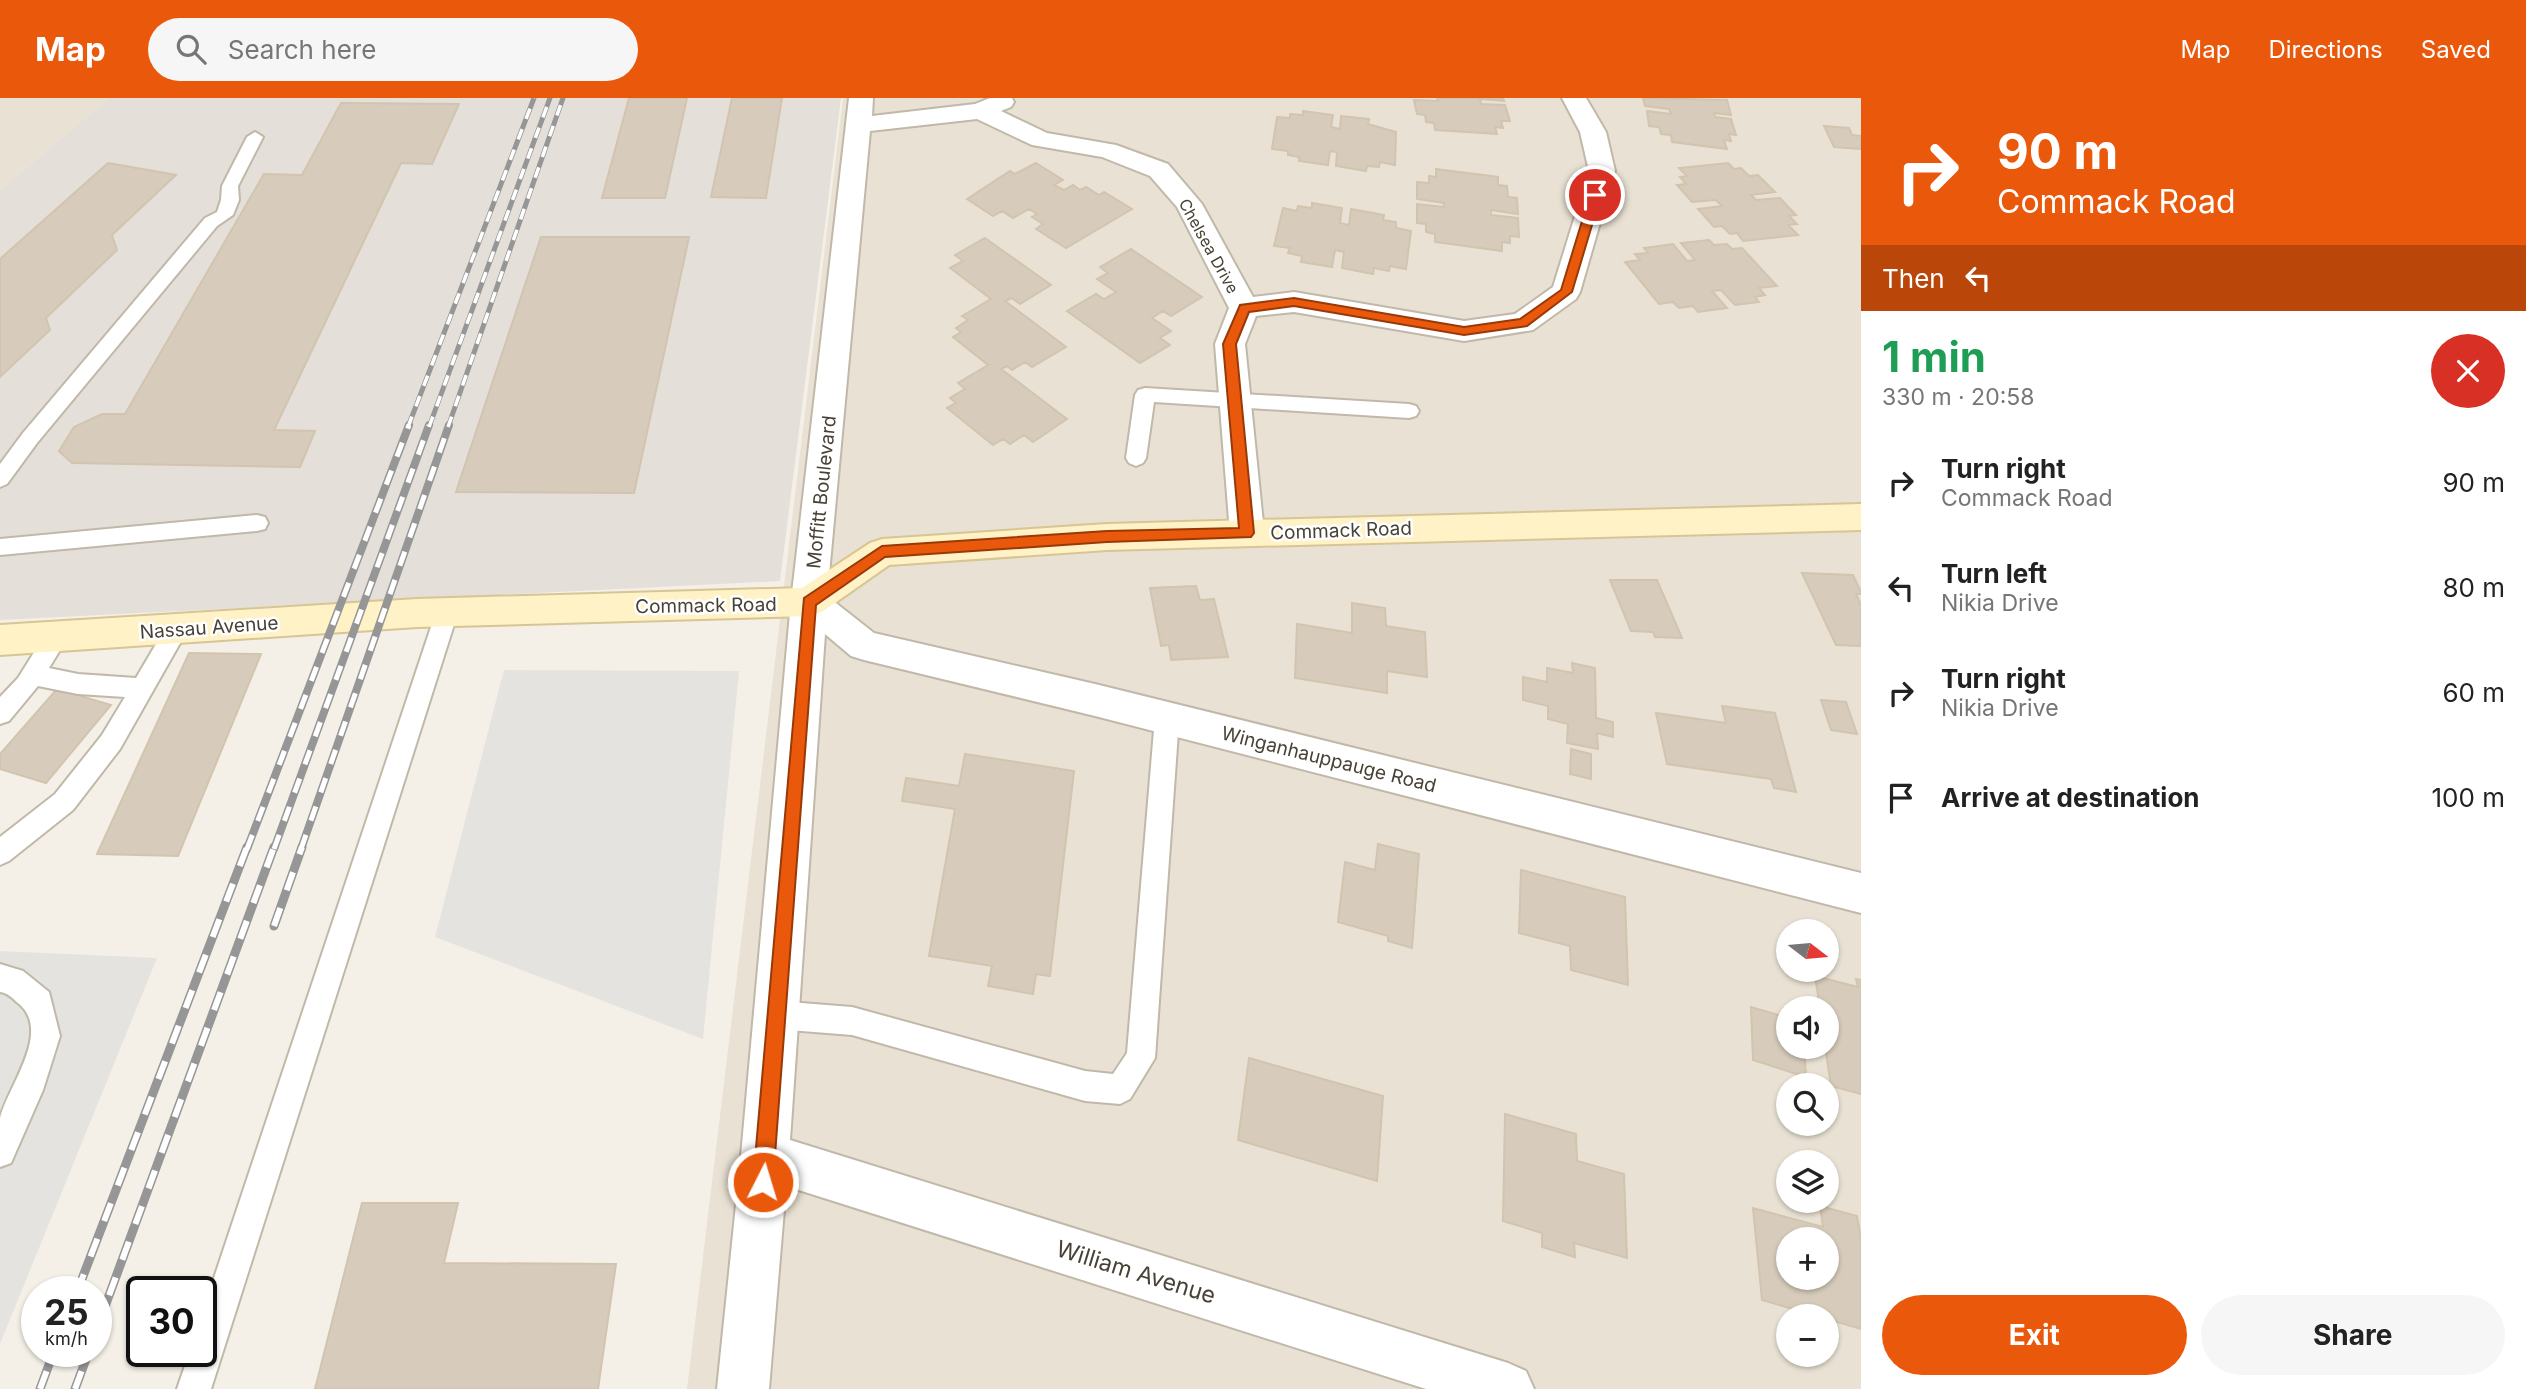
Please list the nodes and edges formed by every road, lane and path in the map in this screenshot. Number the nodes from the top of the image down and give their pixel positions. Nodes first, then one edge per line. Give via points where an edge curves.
1 (1014, 98) edge
2 (1574, 98) edge
3 (860, 111) edge
4 (980, 111) junction
5 (255, 137) dead end
6 (1244, 308) junction
7 (1235, 401) junction
8 (1409, 411) dead end
9 (1136, 458) dead end
10 (0, 479) edge
11 (1861, 517) edge
12 (257, 523) dead end
13 (1247, 533) junction
14 (0, 547) edge
15 (809, 603) junction
16 (432, 612) junction
17 (177, 629) junction
18 (56, 637) junction
19 (0, 640) edge
20 (32, 675) junction
21 (142, 688) junction
22 (0, 714) edge
23 (1167, 718) junction
24 (0, 853) edge
25 (1861, 893) edge
26 (0, 978) edge
27 (776, 1015) junction
28 (0, 1152) edge
29 (765, 1156) junction
30 (194, 1389) edge
31 (743, 1389) edge
32 (1508, 1389) edge

1 - 4 street
2 - 6 street via 1593,132 1602,171 1566,292 1523,323 1464,331 1294,302
3 - 4 street
3 - 15 street, Moffitt Boulevard
4 - 6 street, Chelsea Drive via 1041,140 1107,150 1159,170 1189,204
5 - 10 lane via 230,186 224,215 211,222
6 - 7 street via 1230,344
7 - 8 lane
7 - 9 lane via 1145,395
7 - 13 street
11 - 13 street, Commack Road
12 - 14 lane
13 - 15 street, Commack Road via 882,552
15 - 16 street, Commack Road
15 - 23 street, Winganhauppauge Road via 863,645
15 - 27 street, Moffitt Boulevard
16 - 17 street, Nassau Avenue
16 - 30 lane
17 - 18 street, Nassau Avenue
17 - 21 lane
18 - 19 street, Nassau Avenue
18 - 20 lane
20 - 21 lane via 78,684
20 - 22 lane
21 - 24 lane via 111,742 64,802
23 - 25 street, Winganhauppauge Road
23 - 27 lane via 1141,1058 1120,1089 1085,1086 852,1021
26 - 28 lane via 13,981 39,1002 46,1036
27 - 29 street, Moffitt Boulevard
29 - 31 street, Moffitt Boulevard
29 - 32 street, William Avenue

